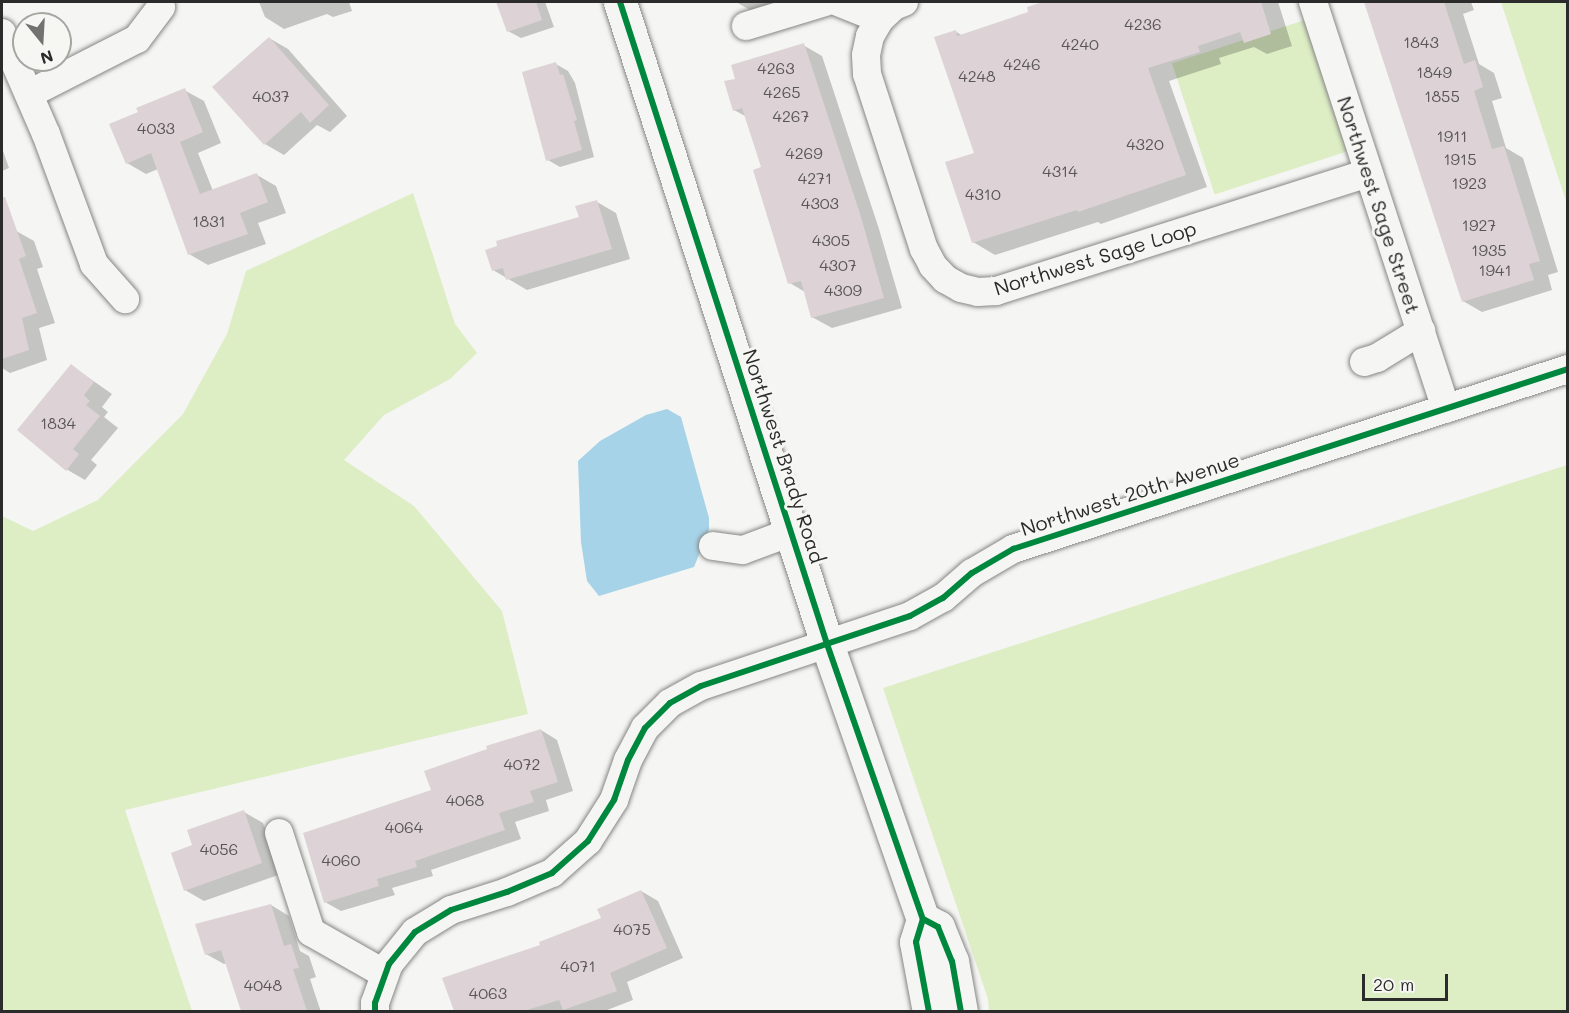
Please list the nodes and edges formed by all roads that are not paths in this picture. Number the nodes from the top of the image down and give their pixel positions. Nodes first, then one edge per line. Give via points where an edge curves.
1 (620, 2) edge
2 (825, 2) edge
3 (838, 2) edge
4 (904, 2) edge
5 (1313, 2) edge
6 (161, 7) dead end
7 (880, 19) junction
8 (746, 26) dead end
9 (2, 33) edge
10 (29, 94) junction
11 (1369, 173) junction
12 (125, 299) dead end
13 (1421, 331) junction
14 (1364, 362) dead end
15 (1568, 369) edge
16 (1446, 409) junction
17 (791, 532) junction
18 (712, 546) dead end
19 (827, 644) junction
20 (279, 833) dead end
21 (924, 919) junction
22 (385, 974) junction
23 (375, 1011) edge
24 (929, 1011) edge
25 (961, 1011) edge

1 - 17 main road, Northwest Brady Road
2 - 8 street
3 - 7 street
4 - 7 street
5 - 11 street, Northwest Sage Street
6 - 10 street via 137,39
7 - 11 street, Northwest Sage Loop via 870,36 867,74 924,249 945,279 961,288 996,291
9 - 10 street
10 - 12 street via 94,264
11 - 13 street, Northwest Sage Street
13 - 14 street
13 - 16 street, Northwest Sage Street
15 - 16 street, Northwest 20th Avenue
16 - 19 street, Northwest 20th Avenue via 1013,549 972,573 944,598 910,616
17 - 18 street via 743,550
17 - 19 main road, Northwest Brady Road
19 - 21 main road, Northwest Brady Road
19 - 22 street, Northwest 20th Avenue via 701,686 670,703 645,728 614,800 588,841 552,873 451,910 415,932
20 - 22 street via 310,932
21 - 24 main road via 916,942
21 - 25 main road, Northwest Brady Road via 938,927 942,935 952,961
22 - 23 street, Northwest 20th Avenue

